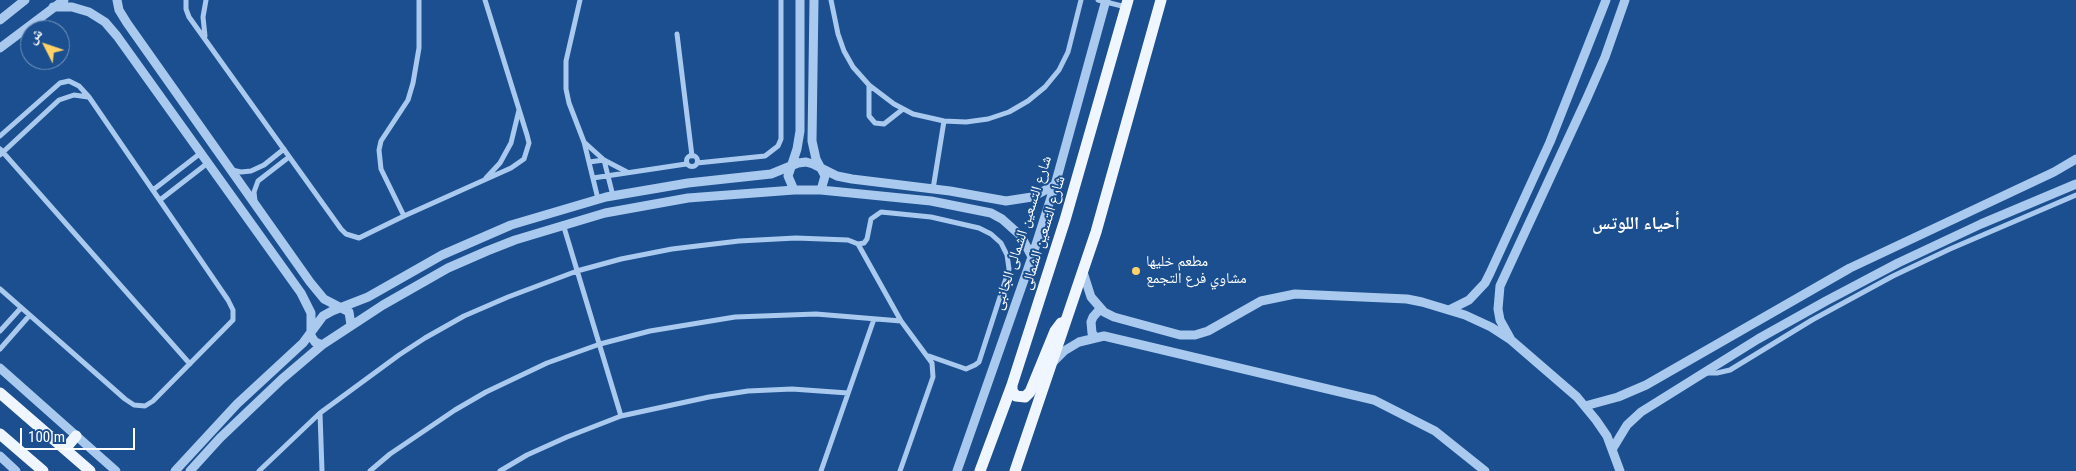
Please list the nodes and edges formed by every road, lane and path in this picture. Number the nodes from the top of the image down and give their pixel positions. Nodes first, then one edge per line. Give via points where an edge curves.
1 (25, 0) edge
2 (64, 0) edge
3 (117, 0) edge
4 (186, 0) edge
5 (206, 0) edge
6 (419, 0) edge
7 (485, 0) edge
8 (580, 0) edge
9 (781, 0) edge
10 (800, 0) edge
11 (814, 0) edge
12 (831, 0) edge
13 (1081, 0) edge
14 (1161, 0) edge
15 (1606, 0) edge
16 (1625, 0) edge
17 (1104, 1) edge
18 (1127, 3) edge
19 (53, 8) junction
20 (0, 20) edge
21 (677, 34) dead end
22 (205, 39) junction
23 (0, 48) edge
24 (869, 85) junction
25 (51, 91) junction
26 (89, 97) junction
27 (59, 100) junction
28 (519, 107) junction
29 (903, 109) junction
30 (944, 121) junction
31 (0, 136) edge
32 (584, 142) junction
33 (284, 149) junction
34 (1, 152) edge
35 (202, 152) junction
36 (692, 156) junction
37 (289, 157) junction
38 (2076, 159) edge
39 (604, 160) junction
40 (208, 162) junction
41 (589, 162) junction
42 (697, 163) junction
43 (686, 164) junction
44 (790, 166) junction
45 (821, 167) junction
46 (231, 170) junction
47 (627, 172) junction
48 (608, 175) junction
49 (593, 178) junction
50 (483, 181) junction
51 (2076, 184) edge
52 (1055, 185) junction
53 (933, 189) junction
54 (154, 190) junction
55 (794, 190) junction
56 (821, 190) junction
57 (2076, 195) edge
58 (613, 196) junction
59 (598, 199) junction
60 (160, 200) junction
61 (993, 200) junction
62 (255, 204) junction
63 (991, 213) junction
64 (404, 216) junction
65 (563, 224) junction
66 (858, 244) junction
67 (1032, 257) junction
68 (577, 271) junction
69 (1083, 272) junction
70 (0, 289) edge
71 (342, 308) junction
72 (20, 309) junction
73 (1100, 309) junction
74 (1449, 310) junction
75 (29, 316) junction
76 (1068, 318) junction
77 (874, 319) junction
78 (901, 321) junction
79 (352, 325) junction
80 (0, 331) edge
81 (311, 332) junction
82 (1095, 337) junction
83 (1511, 340) junction
84 (600, 344) junction
85 (322, 345) junction
86 (0, 349) edge
87 (929, 356) junction
88 (190, 364) junction
89 (1052, 364) junction
90 (0, 368) edge
91 (1704, 373) junction
92 (1012, 384) junction
93 (0, 392) edge
94 (848, 392) junction
95 (1585, 406) junction
96 (320, 414) junction
97 (621, 416) junction
98 (0, 434) edge
99 (76, 436) junction
100 (1613, 448) junction
101 (65, 449) junction
102 (0, 456) edge
103 (180, 469) edge
104 (16, 471) edge
105 (43, 471) edge
106 (90, 471) edge
107 (116, 471) edge
108 (190, 471) edge
109 (259, 471) edge
110 (322, 471) edge
111 (370, 471) edge
112 (500, 471) edge
113 (821, 471) edge
114 (900, 471) edge
115 (956, 471) edge
116 (980, 471) edge
117 (1015, 471) edge
118 (1485, 471) edge
119 (1620, 471) edge

1 - 20 street
2 - 19 street
3 - 46 street via 127,23
4 - 22 street via 186,9
5 - 22 street via 203,17
6 - 64 street via 419,48 413,83 408,100 381,141 379,150 381,169
7 - 28 street
8 - 32 street via 566,75 569,103
9 - 42 street via 781,138 778,146 765,156
10 - 44 street via 800,131
11 - 45 street via 812,141
12 - 24 street via 844,50 853,67
13 - 30 street via 1068,52 1045,87 1028,101 988,119
14 - 69 main road
15 - 74 street via 1550,142 1490,273 1469,300
16 - 83 street via 1588,98 1500,286 1500,320
17 - 18 street
17 - 52 street, شارع التسعين الشمالى الجانبى
18 - 92 main road, شارع التسعين الشمالى via 1065,220
19 - 23 street
19 - 35 street via 72,7 105,22
21 - 36 street
22 - 33 street
24 - 29 street
24 - 29 street via 868,111 875,123 884,124
25 - 26 street via 60,82 69,81
25 - 27 street
25 - 31 street
26 - 27 street via 74,95
26 - 54 street
27 - 34 street
28 - 50 street via 512,143 500,163
28 - 50 street via 528,151 518,164
29 - 30 street
30 - 53 street
32 - 39 street
32 - 41 street
33 - 37 street
33 - 46 street via 251,171
34 - 88 street
35 - 40 street
35 - 54 street
36 - 42 street
36 - 43 street
37 - 62 street via 258,181 254,192
37 - 64 street via 346,234 359,238
38 - 95 street via 1850,268 1646,385
39 - 41 street
39 - 47 street
39 - 48 street
40 - 60 street
40 - 81 street via 301,293 311,313
41 - 49 street
42 - 43 street via 692,167
43 - 47 street
44 - 45 street via 806,162
44 - 55 street via 789,181
44 - 58 street via 771,174 688,183
45 - 53 street via 852,179
45 - 56 street via 825,176
46 - 62 street
47 - 48 street
48 - 49 street
48 - 58 street
49 - 59 street
50 - 64 street
51 - 91 street via 1898,263
52 - 61 street via 1020,200
52 - 67 street, شارع التسعين الشمالى الجانبى
53 - 61 street
54 - 60 street
55 - 56 street
55 - 65 street via 688,198 605,212
56 - 63 street via 931,201
57 - 91 street via 1893,276 1730,370
58 - 59 street
59 - 71 street via 510,225 434,259 368,297
60 - 88 street via 234,310 228,328
61 - 63 street
62 - 71 street via 318,293
63 - 67 street via 1012,226
65 - 68 street
65 - 79 street via 448,268
66 - 68 street via 848,240 796,238 739,241 672,248
66 - 78 street
66 - 87 street via 867,239 871,219 881,212 931,217 979,228 1001,243 1009,269 979,362 966,369
67 - 115 street, شارع التسعين الشمالى الجانبى
68 - 84 street
68 - 96 street via 464,316 405,351
69 - 73 street via 1091,297
69 - 76 main road
70 - 72 street
71 - 79 street via 349,312
71 - 81 street via 323,316
72 - 75 street
72 - 80 street
73 - 74 street via 1114,317 1188,336 1208,331 1261,301 1295,294 1407,299
73 - 82 street via 1091,322
74 - 83 street via 1478,321
75 - 86 street
75 - 88 street via 134,405 145,406 153,401
76 - 89 main road
76 - 92 main road via 1055,331 1030,392 1025,397 1016,396
77 - 78 street
77 - 84 street via 816,314 735,317 650,330
77 - 94 street
78 - 87 street
79 - 85 street
81 - 85 street via 312,340
81 - 103 street via 292,354 237,404
82 - 89 street via 1071,346
82 - 118 street via 1117,338 1374,400 1435,431
83 - 95 street
84 - 97 street
84 - 111 street via 547,363 486,392 455,410
85 - 108 street via 220,438
87 - 114 street via 933,377
89 - 117 main road
90 - 99 street
91 - 100 street via 1641,412
92 - 116 main road, شارع التسعين الشمالى
93 - 101 main road
94 - 97 street via 748,391
94 - 113 street
95 - 100 street
96 - 109 street
96 - 110 street
97 - 112 street via 566,437
98 - 105 main road
99 - 101 main road
99 - 107 street
100 - 119 street
101 - 106 main road
102 - 104 street

